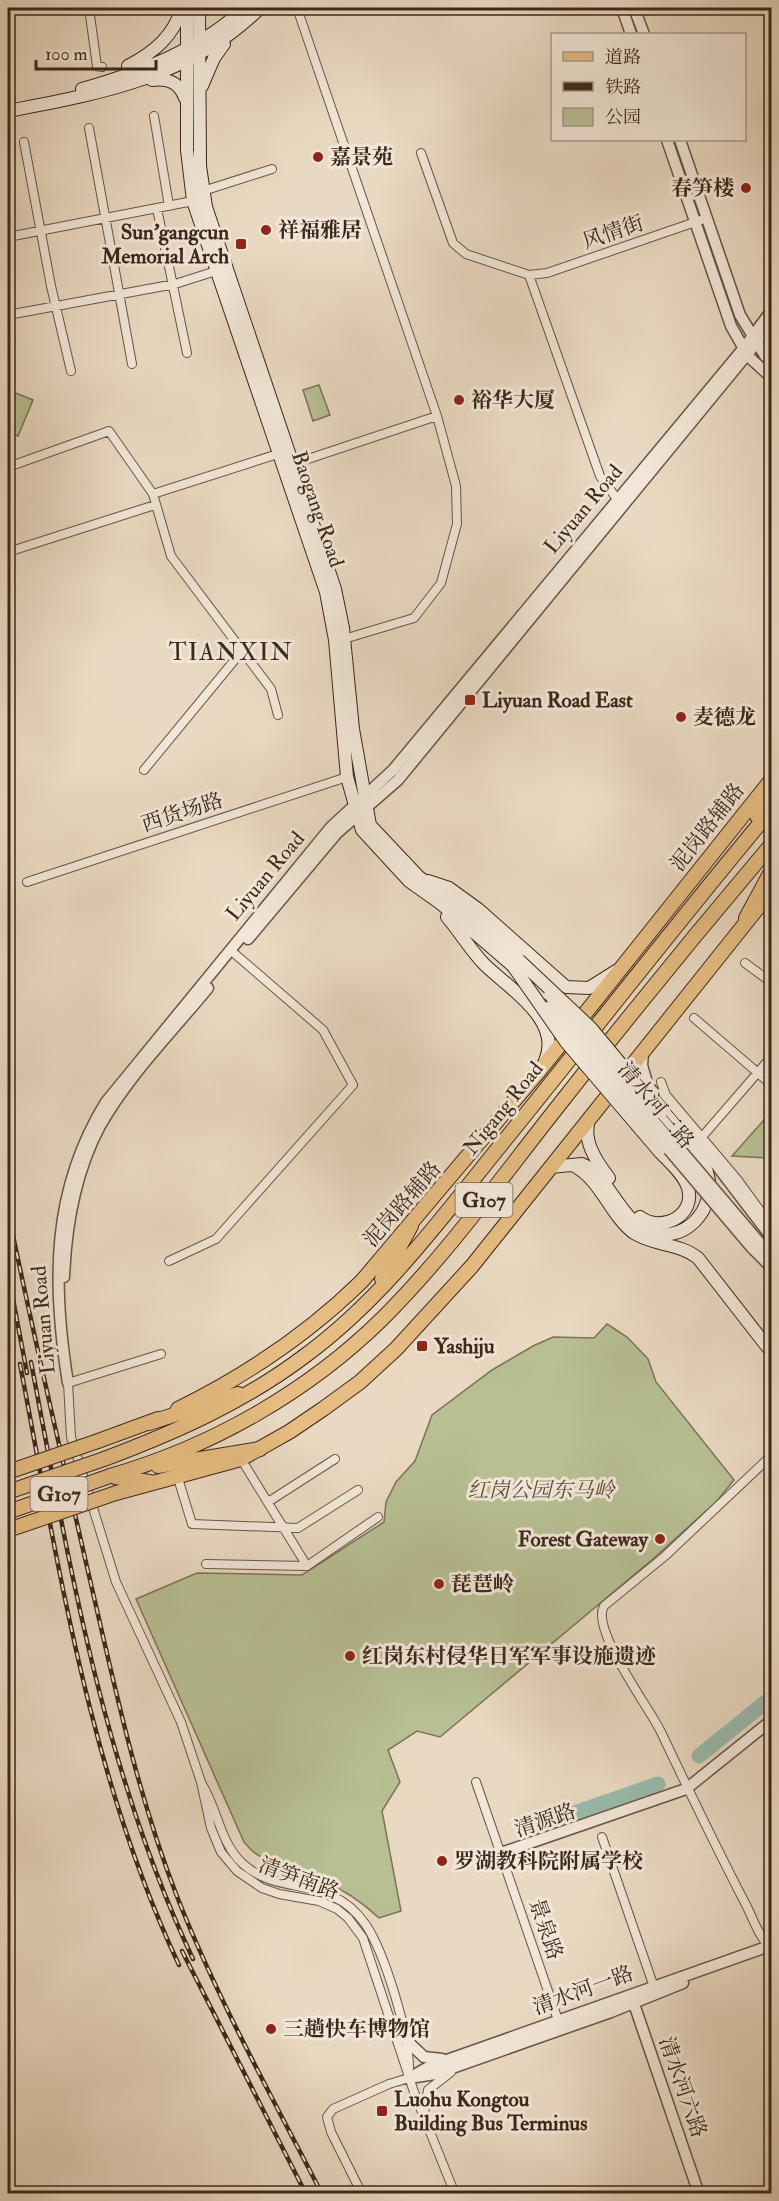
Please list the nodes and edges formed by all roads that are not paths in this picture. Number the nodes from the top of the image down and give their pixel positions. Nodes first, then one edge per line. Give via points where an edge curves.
1 (89, 8) edge
2 (185, 8) edge
3 (200, 8) edge
4 (244, 8) edge
5 (260, 8) edge
6 (297, 8) edge
7 (622, 8) edge
8 (634, 8) edge
9 (236, 30) junction
10 (631, 33) edge
11 (644, 33) edge
12 (200, 42) junction
13 (186, 56) junction
14 (199, 56) junction
15 (102, 67) dead end
16 (112, 78) junction
17 (139, 81) junction
18 (99, 88) junction
19 (199, 99) junction
20 (8, 104) edge
21 (186, 104) junction
22 (8, 111) edge
23 (154, 116) dead end
24 (88, 128) dead end
25 (667, 141) edge
26 (680, 141) edge
27 (24, 142) dead end
28 (421, 153) dead end
29 (272, 169) dead end
30 (203, 191) junction
31 (192, 201) junction
32 (169, 206) junction
33 (157, 209) junction
34 (707, 218) junction
35 (105, 219) junction
36 (695, 223) junction
37 (41, 232) junction
38 (8, 237) edge
39 (216, 271) junction
40 (529, 275) junction
41 (175, 284) junction
42 (119, 295) junction
43 (56, 307) junction
44 (771, 310) edge
45 (8, 315) edge
46 (771, 324) edge
47 (754, 340) junction
48 (745, 352) junction
49 (187, 353) dead end
50 (771, 361) edge
51 (132, 364) dead end
52 (71, 371) dead end
53 (771, 378) edge
54 (438, 416) junction
55 (284, 452) junction
56 (8, 466) edge
57 (289, 466) junction
58 (153, 494) junction
59 (619, 503) junction
60 (156, 505) junction
61 (8, 552) edge
62 (344, 639) junction
63 (242, 651) junction
64 (278, 714) dead end
65 (144, 770) dead end
66 (348, 777) junction
67 (771, 779) edge
68 (771, 793) edge
69 (360, 804) junction
70 (771, 809) edge
71 (742, 844) junction
72 (771, 844) edge
73 (771, 870) edge
74 (414, 879) junction
75 (27, 882) dead end
76 (771, 890) edge
77 (746, 918) junction
78 (235, 954) junction
79 (516, 963) junction
80 (745, 963) dead end
81 (620, 969) junction
82 (771, 983) edge
83 (694, 1018) dead end
84 (644, 1048) junction
85 (771, 1056) edge
86 (540, 1070) junction
87 (756, 1072) junction
88 (661, 1082) dead end
89 (771, 1085) edge
90 (590, 1116) junction
91 (702, 1137) junction
92 (572, 1165) junction
93 (550, 1167) junction
94 (411, 1226) junction
95 (771, 1227) edge
96 (771, 1238) edge
97 (755, 1245) junction
98 (771, 1255) edge
99 (169, 1261) dead end
100 (771, 1268) edge
101 (371, 1299) junction
102 (771, 1353) edge
103 (161, 1354) dead end
104 (68, 1383) junction
105 (257, 1387) junction
106 (148, 1423) junction
107 (260, 1449) junction
108 (771, 1455) edge
109 (241, 1459) junction
110 (335, 1459) dead end
111 (8, 1472) edge
112 (126, 1472) junction
113 (110, 1476) junction
114 (177, 1476) junction
115 (150, 1482) junction
116 (358, 1490) dead end
117 (8, 1492) edge
118 (268, 1502) junction
119 (8, 1512) edge
120 (378, 1517) dead end
121 (284, 1529) junction
122 (8, 1530) edge
123 (206, 1564) dead end
124 (307, 1566) junction
125 (771, 1720) edge
126 (771, 1725) edge
127 (201, 1782) junction
128 (476, 1782) dead end
129 (687, 1791) junction
130 (603, 1837) dead end
131 (501, 1853) junction
132 (771, 1948) edge
133 (655, 1990) junction
134 (632, 1999) junction
135 (558, 2020) junction
136 (405, 2039) junction
137 (458, 2061) junction
138 (409, 2078) junction
139 (424, 2119) junction
140 (362, 2193) edge
141 (455, 2193) edge
142 (699, 2193) edge

1 - 15 street via 97,66
2 - 13 main road, Baogang Road
2 - 16 main road via 169,37
3 - 12 main road, Baogang Road
4 - 12 main road via 222,29
5 - 9 main road
6 - 54 street
7 - 10 street
8 - 11 street
9 - 14 main road
9 - 19 main road via 214,58
12 - 13 main road
12 - 14 main road, Baogang Road
13 - 14 main road
13 - 16 main road
13 - 17 main road
13 - 21 main road, Baogang Road
14 - 19 main road, Baogang Road
16 - 18 main road
17 - 18 main road
17 - 21 main road via 174,82
18 - 20 main road
18 - 22 main road
19 - 30 main road, Baogang Road
21 - 31 main road, Baogang Road
23 - 32 street
24 - 35 street
25 - 36 street
26 - 34 street
27 - 37 street
28 - 40 street via 453,243 466,254
29 - 30 street
30 - 55 main road, Baogang Road
31 - 32 street
31 - 39 main road, Baogang Road
32 - 33 street
33 - 35 street
33 - 41 street
34 - 36 street, 风情街
34 - 47 street via 740,315
35 - 37 street
35 - 42 street
36 - 40 street, 风情街 via 547,273
36 - 48 street via 731,326
37 - 38 street
37 - 43 street
39 - 41 street
39 - 55 main road, Baogang Road
40 - 59 street via 600,476
41 - 42 street
41 - 49 street
42 - 43 street
42 - 51 street
43 - 45 street
43 - 52 street
44 - 47 street, Liyuan Road
46 - 47 street, Liyuan Road
47 - 48 street, Liyuan Road
47 - 50 street
48 - 53 street
48 - 59 street, Liyuan Road
54 - 57 street
54 - 62 street via 456,486 457,524 441,583 414,618
55 - 57 main road, Baogang Road
55 - 58 street
56 - 58 street via 109,431
57 - 62 main road, Baogang Road via 335,589
57 - 66 main road, Baogang Road via 330,608
58 - 60 street
59 - 69 street, Liyuan Road
60 - 61 street
60 - 63 street via 171,556
62 - 69 main road, Baogang Road
63 - 64 street via 271,689
63 - 65 street
66 - 69 main road, Baogang Road
66 - 75 street, 西货场路
67 - 81 main road, 泥岗路辅路
68 - 71 main road
69 - 74 main road, Baogang Road via 362,830
69 - 78 street, Liyuan Road
69 - 104 street, Liyuan Road via 331,827 123,1078 93,1123 74,1170 59,1240 57,1280
70 - 71 main road, Nigang Road / G107
71 - 101 main road, Nigang Road / G107 via 434,1227
72 - 112 main road, Nigang Road / G107 via 450,1243 382,1319 274,1404 198,1443
73 - 77 main road
74 - 79 main road, Baogang Road
74 - 81 main road via 458,893 566,987 589,988
74 - 86 main road via 483,964 519,995 547,1029 549,1047
76 - 77 main road
77 - 84 main road
78 - 99 street via 323,1030 353,1085 216,1239
78 - 104 street, Liyuan Road via 121,1095 91,1144 77,1191 65,1262
79 - 90 main road, bridge via 566,1042 684,1180 689,1201 686,1209 660,1224 651,1224 635,1212 596,1161 587,1135
79 - 92 main road, bridge via 591,1028 702,1161 710,1182 708,1200 700,1216 679,1231 662,1234 645,1229 630,1217 594,1172 582,1164
79 - 97 street, 清水河三路, bridge
80 - 82 street
81 - 86 main road, 泥岗路辅路
83 - 87 street
84 - 90 main road
84 - 96 street via 642,1065 648,1086 714,1162
85 - 87 street
86 - 94 main road, 泥岗路辅路
87 - 89 street
87 - 91 street
88 - 91 street via 666,1095
90 - 93 main road
91 - 95 street
92 - 93 main road
92 - 102 main road via 586,1175 634,1232 654,1242 688,1250 698,1258
93 - 107 main road via 472,1266 396,1349 360,1382
94 - 101 main road
94 - 106 main road, 泥岗路辅路 via 336,1307 295,1339 240,1376
97 - 98 street, 清水河三路
97 - 100 street, 清水河三路
101 - 105 main road, Nigang Road / G107 via 305,1356
103 - 104 street
104 - 127 street, 清笋南路 via 71,1437 116,1582 180,1722
105 - 106 main road
105 - 117 main road, Nigang Road / G107, bridge via 188,1426
106 - 111 main road, 泥岗路辅路, bridge
107 - 109 main road
107 - 112 main road
108 - 129 street via 723,1504 600,1612 602,1626 617,1657 647,1706
109 - 114 main road
109 - 118 street
110 - 118 street
112 - 113 main road, Nigang Road / G107
113 - 115 main road
113 - 119 main road, G107, bridge
114 - 115 main road
114 - 121 street via 192,1524
115 - 122 main road, bridge
116 - 121 street via 306,1525
118 - 121 street
120 - 124 street
121 - 124 street
123 - 124 street
125 - 129 street, 清源路
126 - 129 street, 清源路
127 - 136 street, 清笋南路 via 231,1850 250,1870 275,1883 332,1896 349,1905 361,1918 376,1945
127 - 138 street, 清笋南路 via 216,1842 237,1871 272,1892 326,1903 343,1913 360,1933 386,1999
128 - 131 street, 景泉路
129 - 131 street, 清源路
129 - 132 street
130 - 133 street
131 - 135 street, 景泉路
132 - 133 street, 清水河一路
133 - 134 street, 清水河一路
134 - 135 street, 清水河一路
134 - 137 street, 清水河一路
134 - 142 street, 清水河六路
135 - 137 street, 清水河一路
136 - 137 street via 424,2057
136 - 138 street, 清笋南路
137 - 138 street, 清水河一路 via 435,2074
137 - 139 street via 428,2090
138 - 139 street
138 - 140 street via 333,2109 327,2117
139 - 141 street

